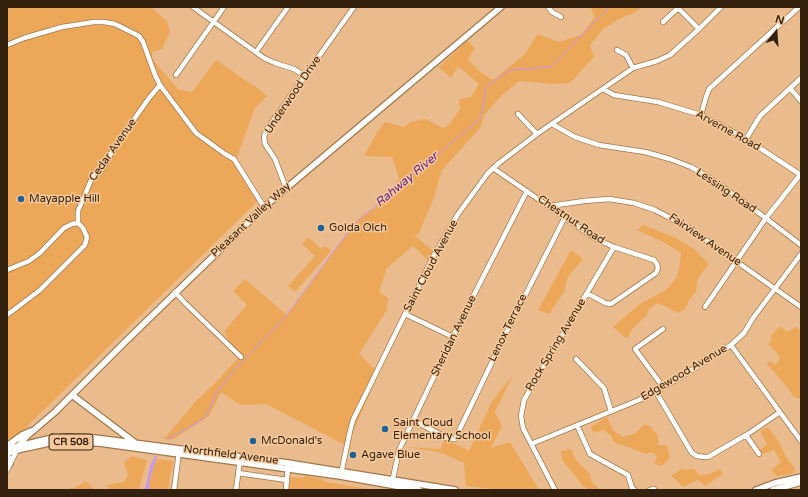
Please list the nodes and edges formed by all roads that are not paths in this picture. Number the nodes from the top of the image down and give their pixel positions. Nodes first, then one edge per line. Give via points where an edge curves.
1 (193, 7) edge
2 (224, 7) edge
3 (288, 7) edge
4 (354, 7) edge
5 (501, 7) edge
6 (548, 7) edge
7 (678, 7) edge
8 (721, 7) edge
9 (799, 8) edge
10 (561, 17) dead end
11 (214, 21) junction
12 (663, 22) dead end
13 (699, 29) junction
14 (7, 45) edge
15 (617, 50) dead end
16 (256, 52) junction
17 (633, 68) junction
18 (176, 75) dead end
19 (305, 76) junction
20 (801, 78) edge
21 (160, 85) junction
22 (790, 88) junction
23 (603, 89) junction
24 (801, 101) edge
25 (518, 114) dead end
26 (701, 115) junction
27 (552, 124) junction
28 (538, 134) junction
29 (746, 140) junction
30 (493, 168) junction
31 (801, 175) edge
32 (286, 188) junction
33 (527, 191) junction
34 (264, 206) junction
35 (550, 206) junction
36 (565, 217) junction
37 (766, 218) junction
38 (78, 221) junction
39 (801, 245) edge
40 (614, 247) junction
41 (801, 254) edge
42 (736, 261) junction
43 (7, 270) edge
44 (775, 289) junction
45 (176, 292) junction
46 (587, 293) junction
47 (705, 307) dead end
48 (801, 307) edge
49 (405, 314) junction
50 (7, 315) edge
51 (663, 329) dead end
52 (453, 337) junction
53 (731, 345) junction
54 (241, 357) dead end
55 (576, 359) dead end
56 (663, 387) junction
57 (656, 392) junction
58 (72, 395) junction
59 (611, 412) junction
60 (780, 412) junction
61 (413, 420) junction
62 (577, 425) junction
63 (33, 431) junction
64 (746, 435) junction
65 (801, 441) edge
66 (136, 443) junction
67 (125, 444) junction
68 (531, 444) junction
69 (18, 447) junction
70 (7, 448) edge
71 (179, 452) junction
72 (7, 454) edge
73 (758, 454) dead end
74 (241, 456) junction
75 (10, 463) junction
76 (239, 463) junction
77 (288, 466) junction
78 (7, 470) edge
79 (238, 473) junction
80 (341, 474) junction
81 (801, 477) edge
82 (287, 480) junction
83 (392, 482) junction
84 (801, 482) edge
85 (174, 490) edge
86 (236, 490) edge
87 (286, 490) edge
88 (419, 490) edge
89 (455, 490) edge
90 (555, 490) edge
91 (635, 490) edge
92 (756, 490) edge
93 (773, 490) edge

1 - 11 street
2 - 11 street
3 - 16 street
4 - 19 street, Underwood Drive
5 - 32 main road, Pleasant Valley Way
6 - 10 street
7 - 12 street
7 - 13 street
8 - 13 street, Saint Cloud Avenue
9 - 26 street via 710,89
11 - 16 street
11 - 18 street
13 - 17 street, Saint Cloud Avenue via 670,55 657,62
14 - 21 street via 62,27 94,22 116,24 139,36
15 - 17 street via 626,55
16 - 19 street
17 - 23 street, Saint Cloud Avenue
19 - 32 street, Underwood Drive via 264,136 265,144 275,159
20 - 22 street
21 - 34 street via 196,133 234,159
21 - 38 street, Cedar Avenue via 148,98 102,169 94,173 78,211
22 - 24 street
22 - 29 street via 760,116
23 - 26 street, Arverne Road via 614,95 658,102
23 - 27 street, Saint Cloud Avenue
25 - 28 street
26 - 29 street, Arverne Road
27 - 28 street, Saint Cloud Avenue
27 - 37 street, Lessing Road via 575,137 599,145 645,152 684,164 708,177
28 - 30 street, Saint Cloud Avenue
29 - 31 street, Arverne Road
30 - 33 street, Chestnut Road
30 - 49 street, Saint Cloud Avenue via 451,225
31 - 37 street
32 - 34 main road, Pleasant Valley Way
33 - 35 street, Chestnut Road
33 - 52 street, Sheridan Avenue
34 - 45 main road, Pleasant Valley Way
35 - 36 street, Chestnut Road
35 - 42 street, Fairview Avenue via 609,199 634,203 680,222
36 - 40 street, Chestnut Road via 596,239
36 - 61 street, Lenox Terrace via 456,437 449,439
37 - 39 street, Lessing Road
37 - 42 street
38 - 43 street via 64,228 29,261
38 - 50 street via 87,237 82,248 40,290
40 - 46 street, Rock Spring Avenue
40 - 46 street, Chestnut Road via 654,260 658,266 657,271 611,304
41 - 44 street, Edgewood Avenue
42 - 44 street, Fairview Avenue
42 - 47 street
44 - 48 street, Fairview Avenue
44 - 53 street, Edgewood Avenue via 744,333
45 - 54 street
45 - 58 main road, Pleasant Valley Way
46 - 68 street, Rock Spring Avenue via 524,400 521,416 523,428
49 - 52 street
49 - 80 street, Saint Cloud Avenue via 353,420
51 - 56 street via 635,350
52 - 61 street, Sheridan Avenue
53 - 56 street, Edgewood Avenue
53 - 60 street
55 - 59 street via 604,388
56 - 57 street, Edgewood Avenue
57 - 59 street, Edgewood Avenue
57 - 64 street via 692,453 697,456 708,457
58 - 63 main road, Pleasant Valley Way
58 - 66 main road
59 - 62 street, Edgewood Avenue
60 - 64 street
60 - 65 street
61 - 83 street, Sheridan Avenue via 399,450
62 - 68 street, Edgewood Avenue
62 - 91 street via 590,454 628,475
63 - 69 main road, Pleasant Valley Way
63 - 70 main road via 22,435
64 - 73 street
66 - 67 main road, Northfield Avenue / CR 508
66 - 71 main road, Northfield Avenue / CR 508
67 - 69 main road, Northfield Avenue / CR 508 via 95,438 66,437 39,440
67 - 71 main road, Northfield Avenue / CR 508
68 - 90 street, Rock Spring Avenue
69 - 70 main road, Northfield Avenue / CR 508
69 - 72 main road, Northfield Avenue / CR 508
69 - 75 street
71 - 74 main road, Northfield Avenue / CR 508
71 - 76 main road, Northfield Avenue / CR 508
71 - 85 street
72 - 75 main road
74 - 76 street
74 - 77 main road, Northfield Avenue / CR 508
75 - 78 street
76 - 77 main road, Northfield Avenue / CR 508
76 - 79 street
77 - 80 main road, Northfield Avenue / CR 508
77 - 82 street
79 - 82 street
79 - 86 street
80 - 83 main road, Northfield Avenue / CR 508
81 - 92 main road
82 - 87 street
83 - 88 main road, Northfield Avenue / CR 508
83 - 89 main road, Northfield Avenue / CR 508
84 - 93 main road

